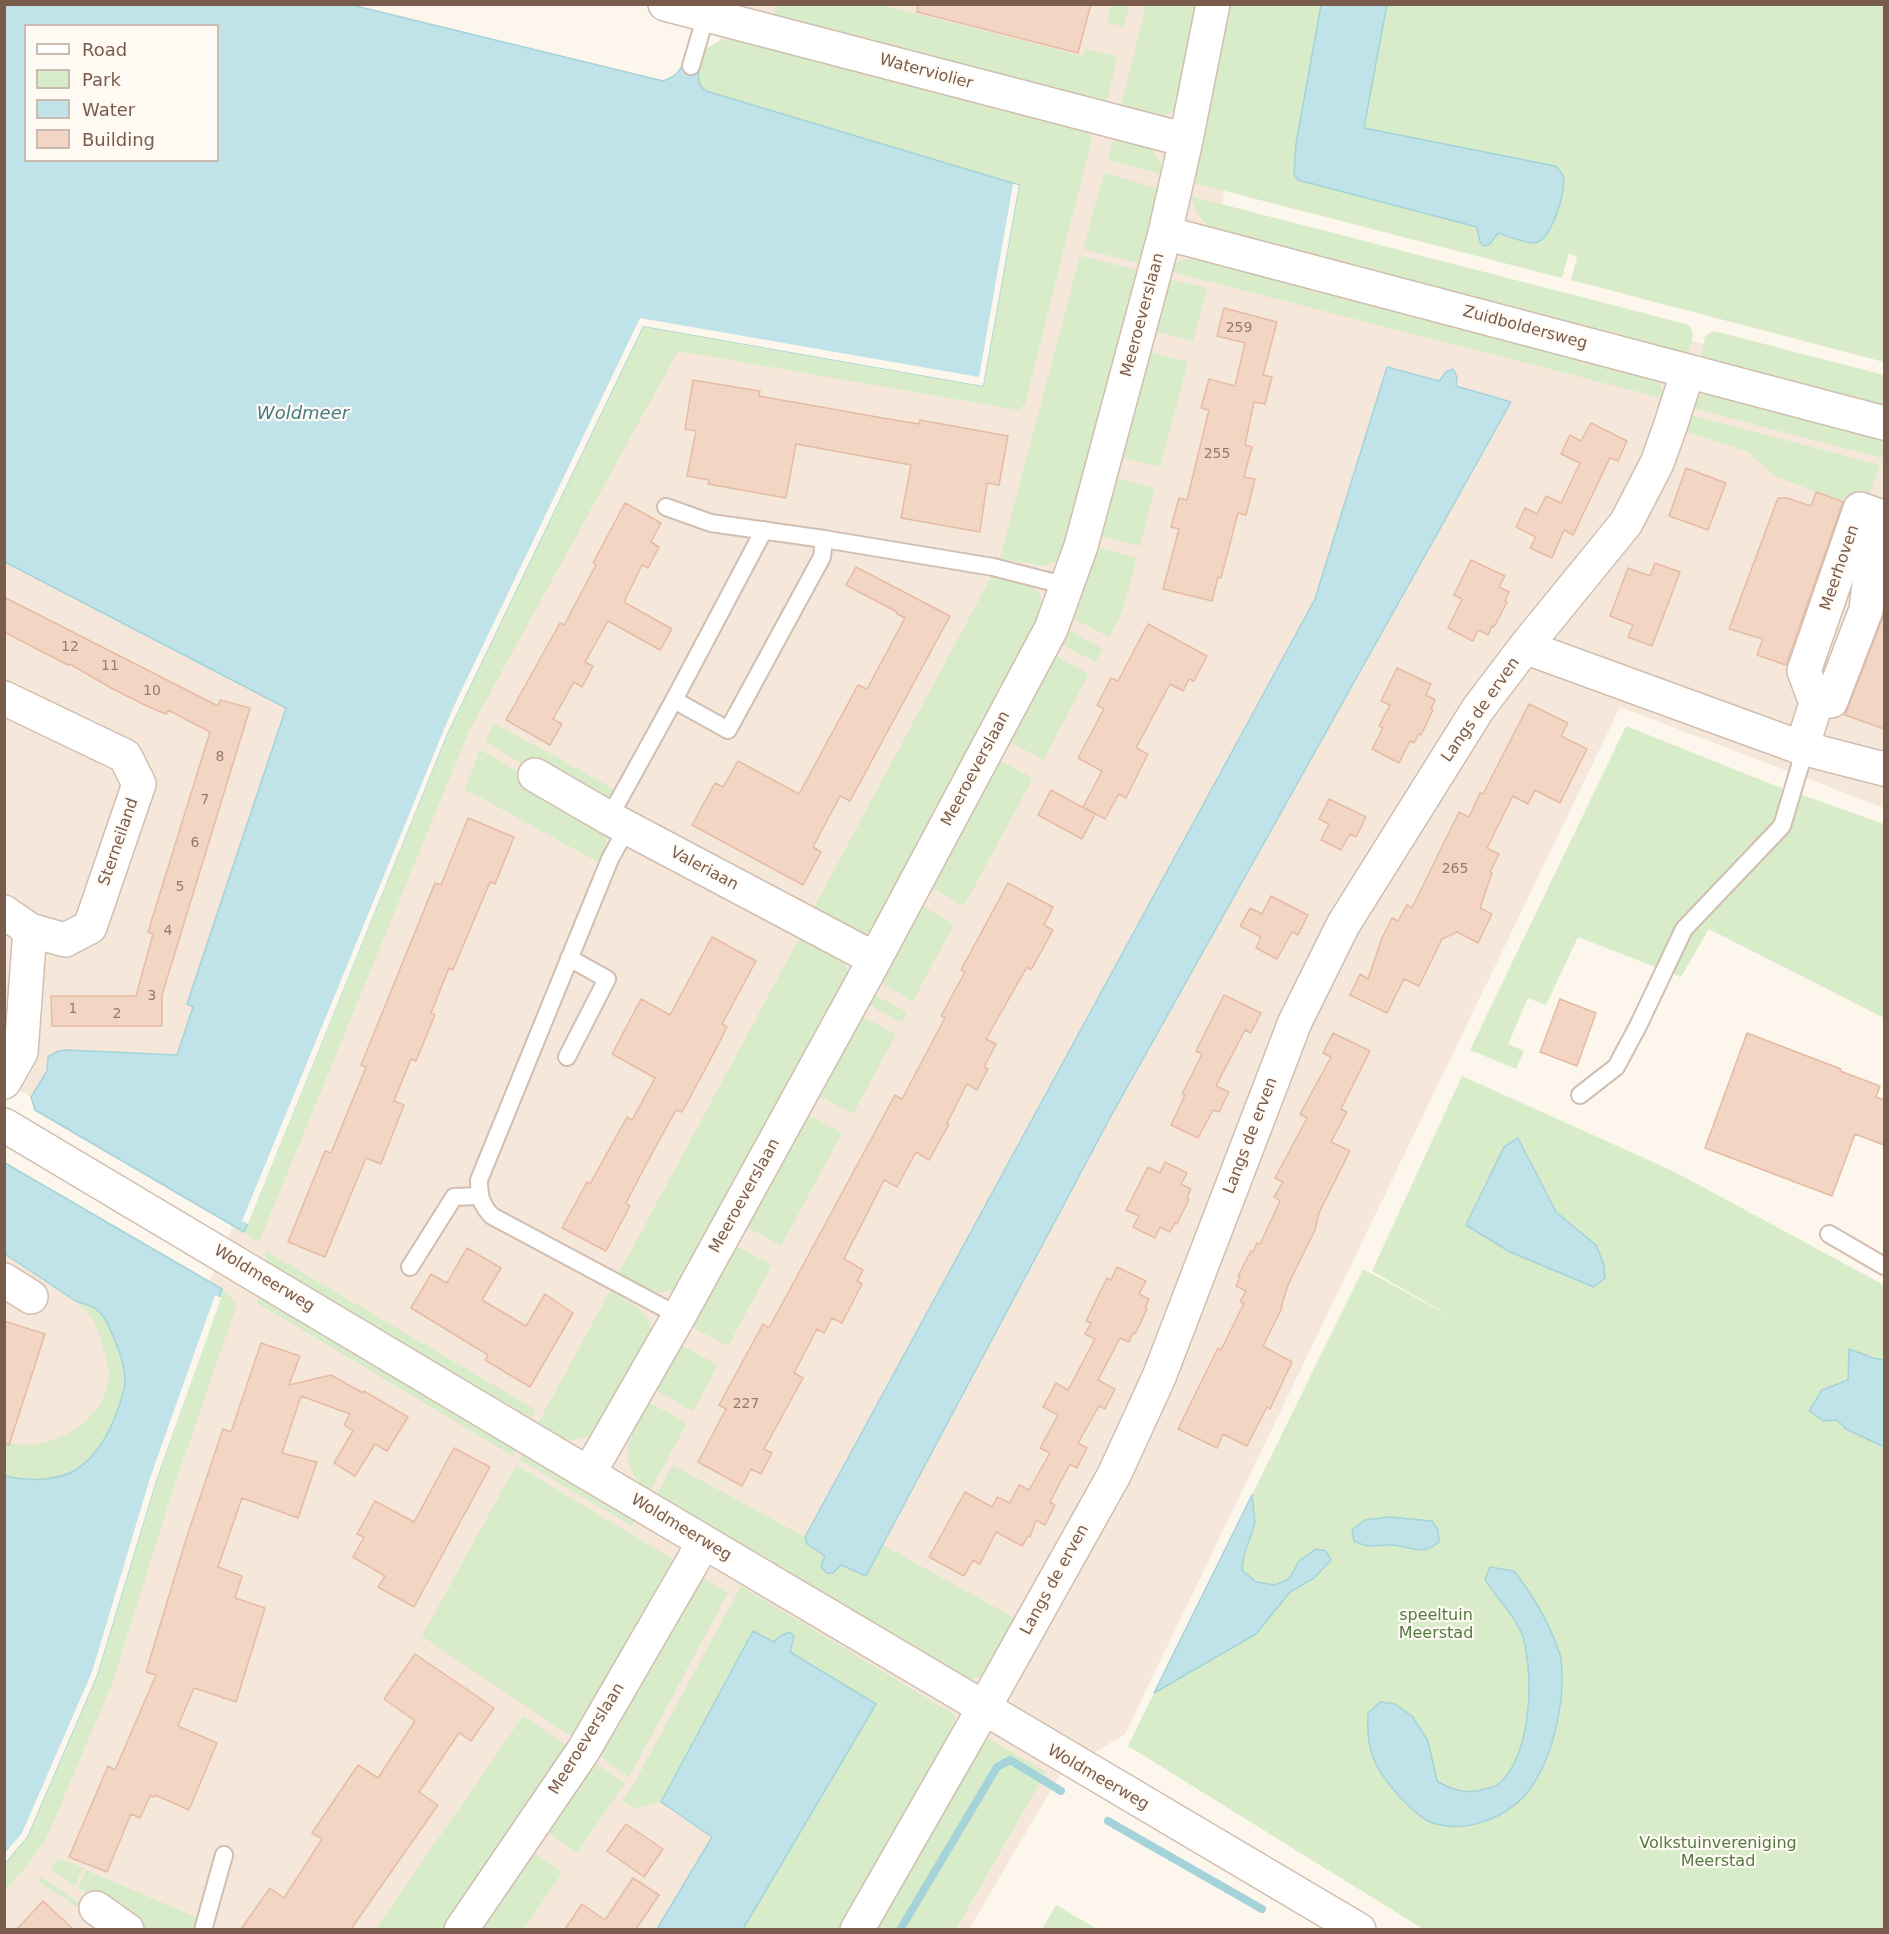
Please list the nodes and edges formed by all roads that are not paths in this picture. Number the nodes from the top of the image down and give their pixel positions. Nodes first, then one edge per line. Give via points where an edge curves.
1 (665, 4) edge
2 (1213, 4) edge
3 (706, 15) junction
4 (691, 66) dead end
5 (1186, 140) junction
6 (1165, 233) junction
7 (1688, 371) junction
8 (1884, 423) edge
9 (666, 507) dead end
10 (764, 530) junction
11 (824, 539) junction
12 (1067, 586) junction
13 (1525, 647) junction
14 (4, 698) edge
15 (674, 700) junction
16 (1816, 703) junction
17 (1802, 748) junction
18 (1884, 769) edge
19 (535, 775) dead end
20 (618, 823) junction
21 (17, 921) edge
22 (569, 958) junction
23 (875, 959) junction
24 (567, 1057) dead end
25 (4, 1082) edge
26 (1580, 1095) dead end
27 (4, 1125) edge
28 (479, 1196) junction
29 (1829, 1234) dead end
30 (1884, 1266) edge
31 (410, 1267) dead end
32 (679, 1316) junction
33 (589, 1473) junction
34 (704, 1542) junction
35 (982, 1709) junction
36 (224, 1855) dead end
37 (96, 1908) dead end
38 (127, 1929) edge
39 (203, 1929) edge
40 (461, 1929) edge
41 (857, 1929) edge
42 (1359, 1929) edge

1 - 3 street, Waterviolier
2 - 5 street, Meeroeverslaan
3 - 4 lane
3 - 5 street, Waterviolier
5 - 6 street, Meeroeverslaan
6 - 7 street, Zuidboldersweg
6 - 12 street, Meeroeverslaan
7 - 8 street, Zuidboldersweg
7 - 13 street, Langs de erven via 1657,463 1626,523
9 - 10 lane via 711,523
10 - 11 lane
10 - 15 lane
11 - 12 lane via 993,567
11 - 15 lane via 822,557 728,730
12 - 23 street, Meeroeverslaan via 1051,628
13 - 17 street
13 - 35 street, Langs de erven via 1478,709 1343,925 1295,1022 1160,1377 1114,1475
14 - 21 street, Sterneiland via 125,756 139,784 90,927 64,940
15 - 20 lane
16 - 16 street, Meerhoven via 1831,701 1866,610 1877,515 1860,509 1804,671
16 - 17 street
17 - 18 street
17 - 26 lane via 1782,826 1684,929 1616,1067
19 - 20 street, Valeriaan
20 - 22 lane via 610,859
20 - 23 street, Valeriaan
21 - 25 street, Sterneiland via 21,1052
22 - 24 lane via 606,979
22 - 28 lane via 479,1180
23 - 32 street, Meeroeverslaan
27 - 33 street, Woldmeerweg
28 - 31 lane via 454,1197
28 - 32 lane via 492,1216
29 - 30 lane
32 - 33 street, Meeroeverslaan
33 - 34 street, Woldmeerweg
34 - 35 street, Woldmeerweg
34 - 40 street, Meeroeverslaan via 583,1751
35 - 41 street, Langs de erven
35 - 42 street, Woldmeerweg
36 - 39 lane
37 - 38 street

